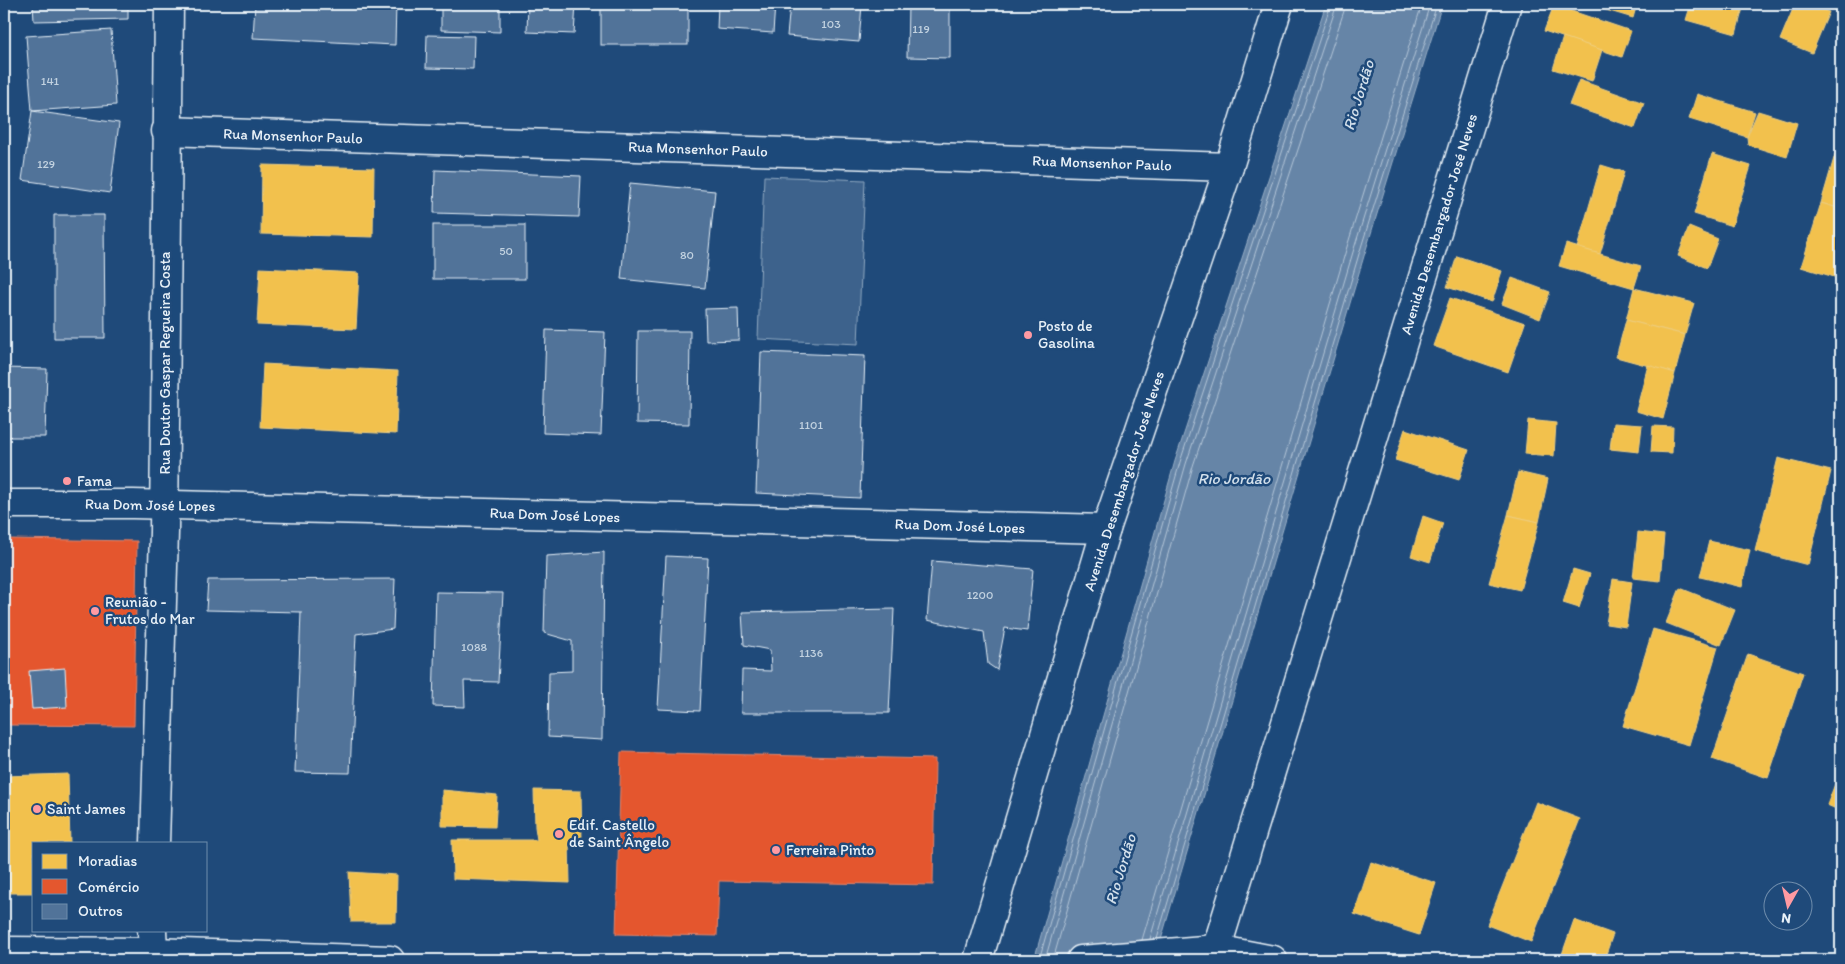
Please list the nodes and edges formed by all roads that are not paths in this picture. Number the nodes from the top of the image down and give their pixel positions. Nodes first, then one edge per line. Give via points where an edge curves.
1 (169, 4) edge
2 (1279, 4) edge
3 (1508, 4) edge
4 (166, 131) junction
5 (1229, 167) junction
6 (4, 504) edge
7 (165, 504) junction
8 (1106, 529) junction
9 (155, 842) edge
10 (152, 941) edge
11 (4, 951) edge
12 (1214, 955) edge
13 (390, 960) edge
14 (978, 960) edge
15 (1081, 960) edge
16 (1273, 960) edge

1 - 4 street, Rua Doutor Gaspar Regueira Costa
2 - 5 street, Avenida Desembargador José Neves
3 - 12 street, Avenida Desembargador José Neves
4 - 5 street, Rua Monsenhor Paulo
4 - 7 street, Rua Doutor Gaspar Regueira Costa
5 - 8 street, Avenida Desembargador José Neves
6 - 7 street, Rua Dom José Lopes
7 - 8 street, Rua Dom José Lopes
7 - 9 street, Rua Doutor Gaspar Regueira Costa
8 - 14 street, Avenida Desembargador José Neves
10 - 11 street
10 - 13 street
12 - 15 street via 1174,952
12 - 16 street

